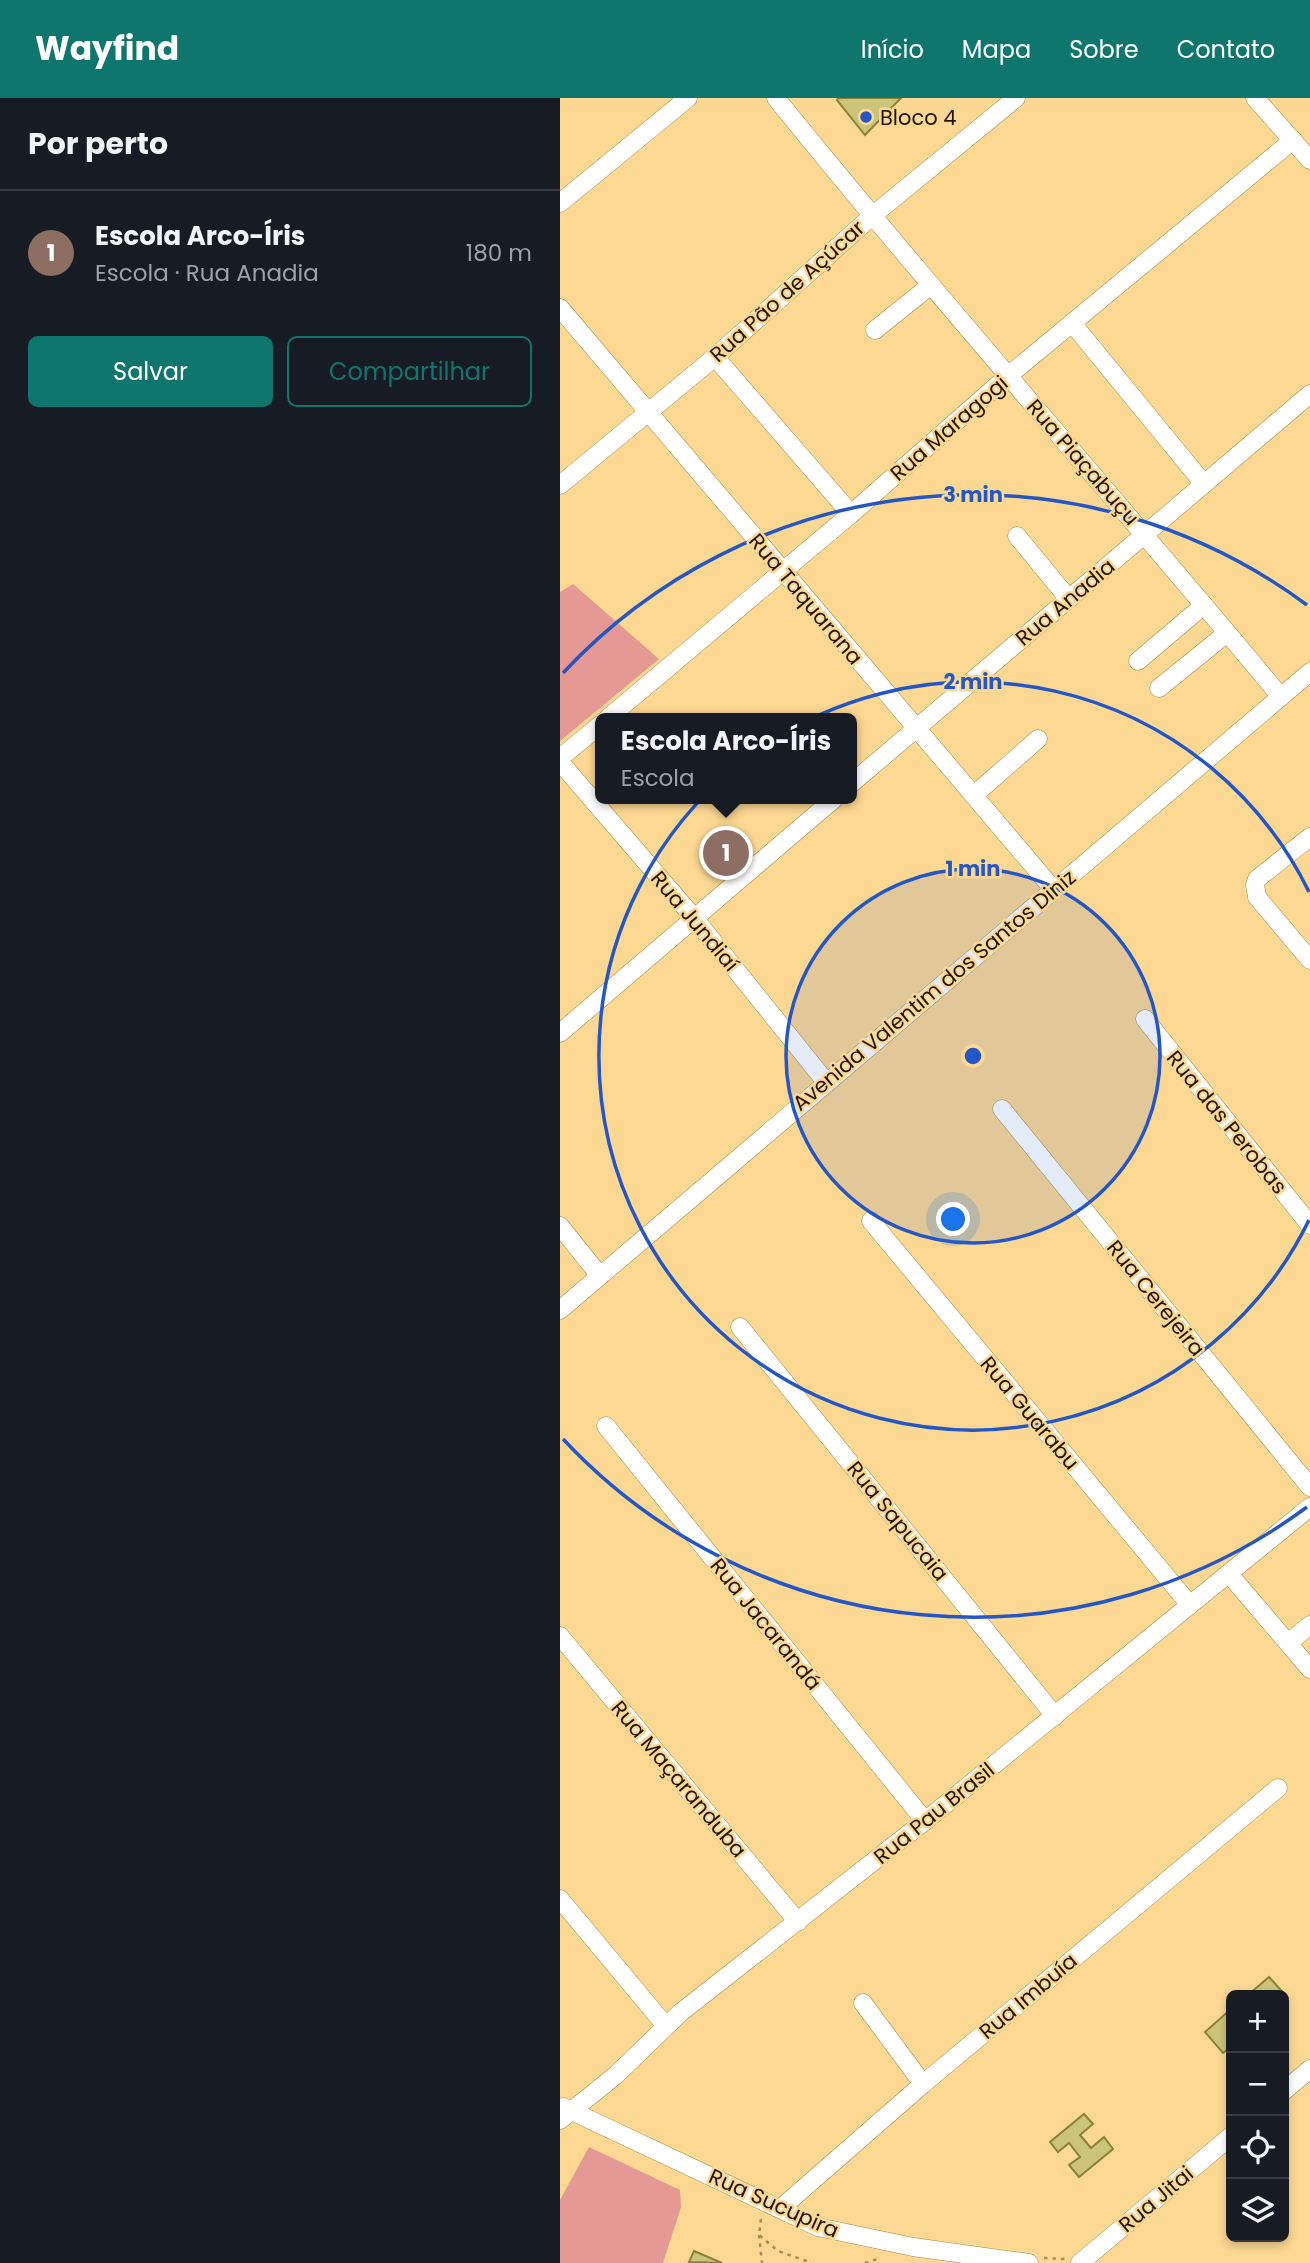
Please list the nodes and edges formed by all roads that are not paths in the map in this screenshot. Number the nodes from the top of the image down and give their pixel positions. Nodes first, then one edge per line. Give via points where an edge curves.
1 (688, 98) edge
2 (776, 98) edge
3 (1016, 98) edge
4 (1255, 98) edge
5 (1310, 132) edge
6 (1294, 142) junction
7 (1310, 160) edge
8 (560, 203) edge
9 (872, 216) junction
10 (931, 285) junction
11 (560, 308) edge
12 (1072, 323) junction
13 (875, 330) dead end
14 (715, 357) junction
15 (1008, 376) junction
16 (1310, 394) edge
17 (648, 412) junction
18 (1204, 484) junction
19 (560, 485) edge
20 (851, 514) junction
21 (1146, 534) junction
22 (1017, 536) dead end
23 (783, 572) junction
24 (1068, 598) junction
25 (1204, 605) junction
26 (1227, 633) junction
27 (1138, 661) dead end
28 (1310, 673) edge
29 (1159, 688) dead end
30 (1281, 697) junction
31 (614, 713) edge
32 (916, 728) junction
33 (595, 729) edge
34 (1038, 738) dead end
35 (560, 760) edge
36 (857, 779) edge
37 (974, 795) junction
38 (595, 801) edge
39 (597, 804) edge
40 (828, 804) edge
41 (1310, 837) edge
42 (1053, 889) junction
43 (695, 919) junction
44 (1310, 960) edge
45 (1145, 1019) dead end
46 (560, 1033) edge
47 (826, 1083) junction
48 (1002, 1109) dead end
49 (870, 1221) dead end
50 (1310, 1225) edge
51 (560, 1226) edge
52 (600, 1276) junction
53 (560, 1310) edge
54 (740, 1327) dead end
55 (606, 1426) dead end
56 (1310, 1487) edge
57 (1310, 1507) edge
58 (1229, 1574) junction
59 (1190, 1605) junction
60 (1310, 1625) edge
61 (560, 1636) edge
62 (1288, 1643) junction
63 (1310, 1669) edge
64 (1055, 1716) junction
65 (1278, 1788) dead end
66 (925, 1821) junction
67 (560, 1899) edge
68 (798, 1922) junction
69 (863, 2003) dead end
70 (666, 2025) junction
71 (1310, 2069) edge
72 (923, 2084) junction
73 (1289, 2087) edge
74 (564, 2112) edge
75 (1226, 2140) edge
76 (781, 2208) junction
77 (1035, 2260) edge
78 (1073, 2261) edge

1 - 8 street
2 - 9 street, Rua Piaçabuçu
3 - 9 street, Rua Pão de Açúcar
4 - 6 street
5 - 6 street, Rua Maragogi
6 - 7 street
6 - 12 street, Rua Maragogi
9 - 10 street, Rua Piaçabuçu
9 - 14 street, Rua Pão de Açúcar
10 - 13 street
10 - 15 street, Rua Piaçabuçu
11 - 17 street, Rua Taquarana
12 - 15 street, Rua Maragogi
12 - 18 street
14 - 17 street, Rua Pão de Açúcar
14 - 20 street
15 - 20 street, Rua Maragogi
15 - 21 street, Rua Piaçabuçu
16 - 18 street, Rua Anadia
17 - 19 street, Rua Pão de Açúcar
17 - 23 street, Rua Taquarana
18 - 21 street, Rua Anadia
20 - 23 street, Rua Maragogi
21 - 24 street, Rua Anadia
21 - 25 street, Rua Piaçabuçu
22 - 24 street
23 - 31 street, Rua Maragogi
23 - 32 street, Rua Taquarana
24 - 32 street, Rua Anadia
25 - 26 street, Rua Piaçabuçu
25 - 27 street
26 - 29 street
26 - 30 street, Rua Piaçabuçu
28 - 30 street, Avenida Valentim dos Santos Diniz
30 - 42 street, Avenida Valentim dos Santos Diniz
32 - 36 street, Rua Anadia
32 - 37 street, Rua Taquarana
33 - 35 street
34 - 37 street
35 - 38 street, Rua Jundiaí
37 - 42 street, Rua Taquarana
39 - 43 street, Rua Jundiaí
40 - 43 street
41 - 44 street via 1257,879 1255,886 1257,897
42 - 47 street, Avenida Valentim dos Santos Diniz
43 - 46 street
43 - 47 street, Rua Jundiaí
45 - 50 street, Rua das Perobas
47 - 52 street, Avenida Valentim dos Santos Diniz
48 - 56 street, Rua Cerejeira
49 - 59 street, Rua Guarabu
51 - 52 street
52 - 53 street, Avenida Valentim dos Santos Diniz
54 - 64 street, Rua Sapucaia
55 - 66 street, Rua Jacarandá
57 - 58 street, Rua Pau Brasil
58 - 59 street, Rua Pau Brasil
58 - 62 street
59 - 64 street, Rua Pau Brasil
60 - 62 street
61 - 68 street, Rua Maçaranduba
62 - 63 street
64 - 66 street, Rua Pau Brasil
65 - 72 street, Rua Imbuía
66 - 68 street, Rua Pau Brasil
67 - 70 street
68 - 70 street, Rua Pau Brasil
69 - 72 street
70 - 74 street, Rua Pau Brasil via 616,2075
71 - 73 street
72 - 76 street, Rua Imbuía
74 - 76 street, Rua Sucupira
75 - 78 street, Rua Jitai
76 - 77 street, Rua Sucupira via 845,2235

